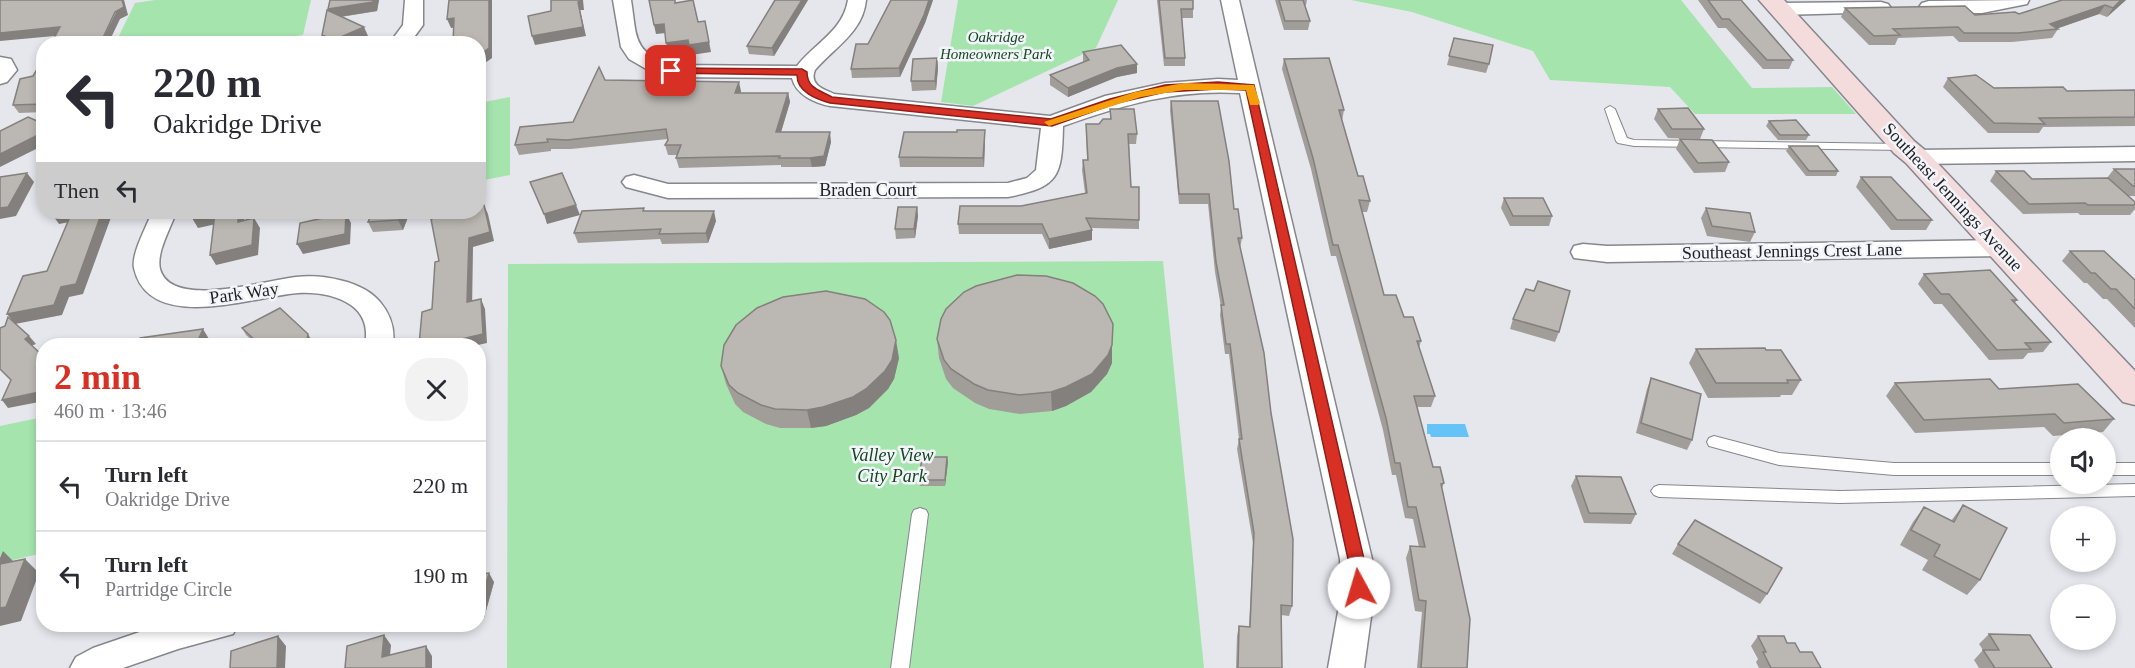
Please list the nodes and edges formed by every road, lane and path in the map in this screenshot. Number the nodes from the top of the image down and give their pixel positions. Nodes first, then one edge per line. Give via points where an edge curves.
1 (414, 0) edge
2 (622, 0) edge
3 (857, 0) edge
4 (1230, 0) edge
5 (2020, 0) edge
6 (1775, 4) edge
7 (405, 36) edge
8 (0, 63) edge
9 (802, 72) junction
10 (0, 78) edge
11 (1251, 87) junction
12 (1610, 110) dead end
13 (1052, 123) junction
14 (1910, 152) junction
15 (2135, 154) edge
16 (634, 182) dead end
17 (162, 219) edge
18 (2002, 248) junction
19 (1583, 252) dead end
20 (379, 338) edge
21 (2135, 393) edge
22 (1714, 442) dead end
23 (2050, 469) edge
24 (2116, 469) edge
25 (2135, 469) edge
26 (2135, 490) edge
27 (1659, 491) dead end
28 (920, 514) dead end
29 (188, 632) edge
30 (88, 668) edge
31 (900, 668) edge
32 (1346, 668) edge

1 - 7 street via 413,25
2 - 9 street via 629,45 633,53 650,65 671,71
3 - 9 street via 842,33
4 - 11 street
5 - 6 street via 1982,6
6 - 14 main road, Southeast Jennings Avenue
8 - 10 street via 7,70
9 - 13 street via 807,89 830,100
11 - 13 street via 1165,88
11 - 32 street via 1356,559 1359,588 1346,646
12 - 14 lane via 1622,141 1634,144
13 - 16 street, Braden Court via 1050,167 1043,179 1027,187 668,191
14 - 15 street
14 - 18 main road, Southeast Jennings Avenue
17 - 20 street, Park Way via 146,265 150,281 165,293 200,299 298,285 323,286 345,291 372,309 379,322
18 - 19 street, Southeast Jennings Crest Lane
18 - 21 main road, Southeast Jennings Avenue
22 - 23 lane via 1779,459 1894,469
24 - 25 lane
26 - 27 lane via 1840,497
28 - 31 lane
29 - 30 street

